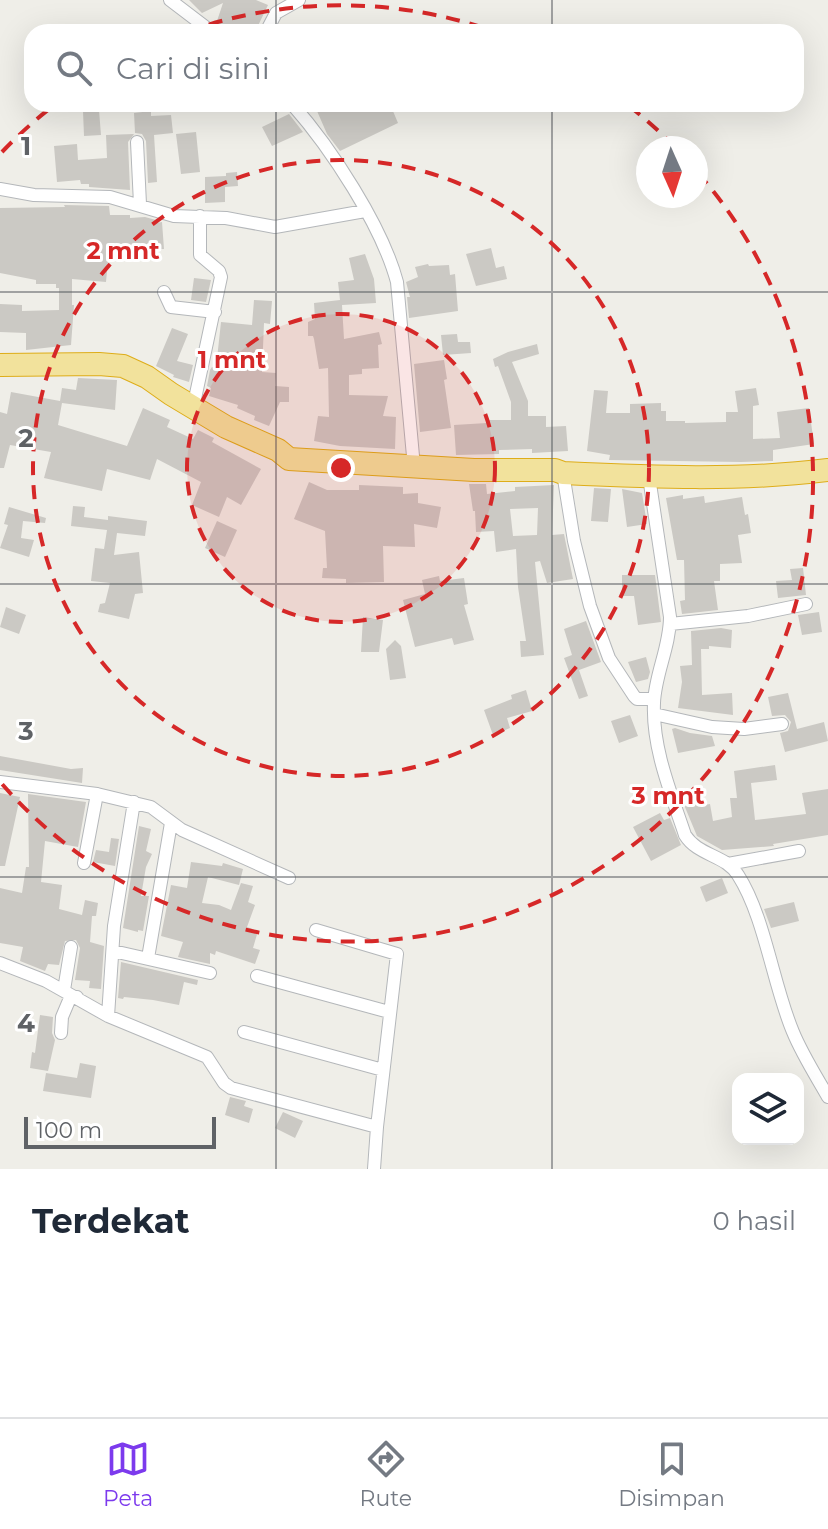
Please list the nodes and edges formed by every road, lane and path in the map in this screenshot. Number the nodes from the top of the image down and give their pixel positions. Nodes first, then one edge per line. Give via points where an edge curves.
1 (170, 0) edge
2 (299, 0) edge
3 (202, 24) edge
4 (270, 24) edge
5 (299, 112) edge
6 (137, 142) dead end
7 (0, 189) edge
8 (140, 204) junction
9 (365, 211) junction
10 (200, 216) junction
11 (164, 292) dead end
12 (215, 312) junction
13 (0, 365) edge
14 (193, 408) junction
15 (414, 467) junction
16 (828, 470) edge
17 (563, 473) junction
18 (649, 477) junction
19 (806, 604) dead end
20 (670, 624) junction
21 (654, 699) junction
22 (654, 714) junction
23 (782, 724) dead end
24 (0, 782) edge
25 (97, 794) junction
26 (134, 802) junction
27 (171, 823) junction
28 (799, 851) dead end
29 (84, 863) dead end
30 (728, 864) junction
31 (289, 878) dead end
32 (316, 930) dead end
33 (71, 947) dead end
34 (113, 951) junction
35 (148, 958) junction
36 (0, 963) edge
37 (210, 973) dead end
38 (257, 976) dead end
39 (64, 990) junction
40 (77, 997) junction
41 (389, 1012) junction
42 (108, 1016) junction
43 (244, 1032) dead end
44 (61, 1033) dead end
45 (383, 1070) junction
46 (828, 1095) edge
47 (377, 1127) junction
48 (374, 1169) edge

1 - 3 street
2 - 4 street via 276,13
5 - 9 street
6 - 8 street
7 - 8 street
8 - 10 street via 174,216
9 - 10 street via 275,227
9 - 15 street via 397,282
10 - 12 street via 200,255 221,274
11 - 12 street via 171,307
12 - 14 street
13 - 14 highway via 123,366
14 - 15 highway via 289,459
15 - 17 highway
16 - 18 highway
17 - 18 highway
17 - 21 street via 577,554 609,658 637,699
18 - 20 street
19 - 20 street
20 - 21 street
21 - 22 street
22 - 23 street via 712,727
22 - 30 street via 659,756 685,835 698,850
24 - 25 street
25 - 26 street
25 - 29 street
26 - 27 street via 151,807
26 - 34 street
27 - 31 street
27 - 35 street
28 - 30 street
30 - 46 street via 739,876 759,924 793,1033
32 - 41 street via 397,954
33 - 39 street
34 - 35 street
34 - 42 street
35 - 37 street
36 - 39 street
38 - 41 street
39 - 40 street
40 - 42 street
40 - 44 street via 70,998
41 - 45 street
42 - 47 street via 207,1057 231,1088
43 - 45 street
45 - 47 street
47 - 48 street

